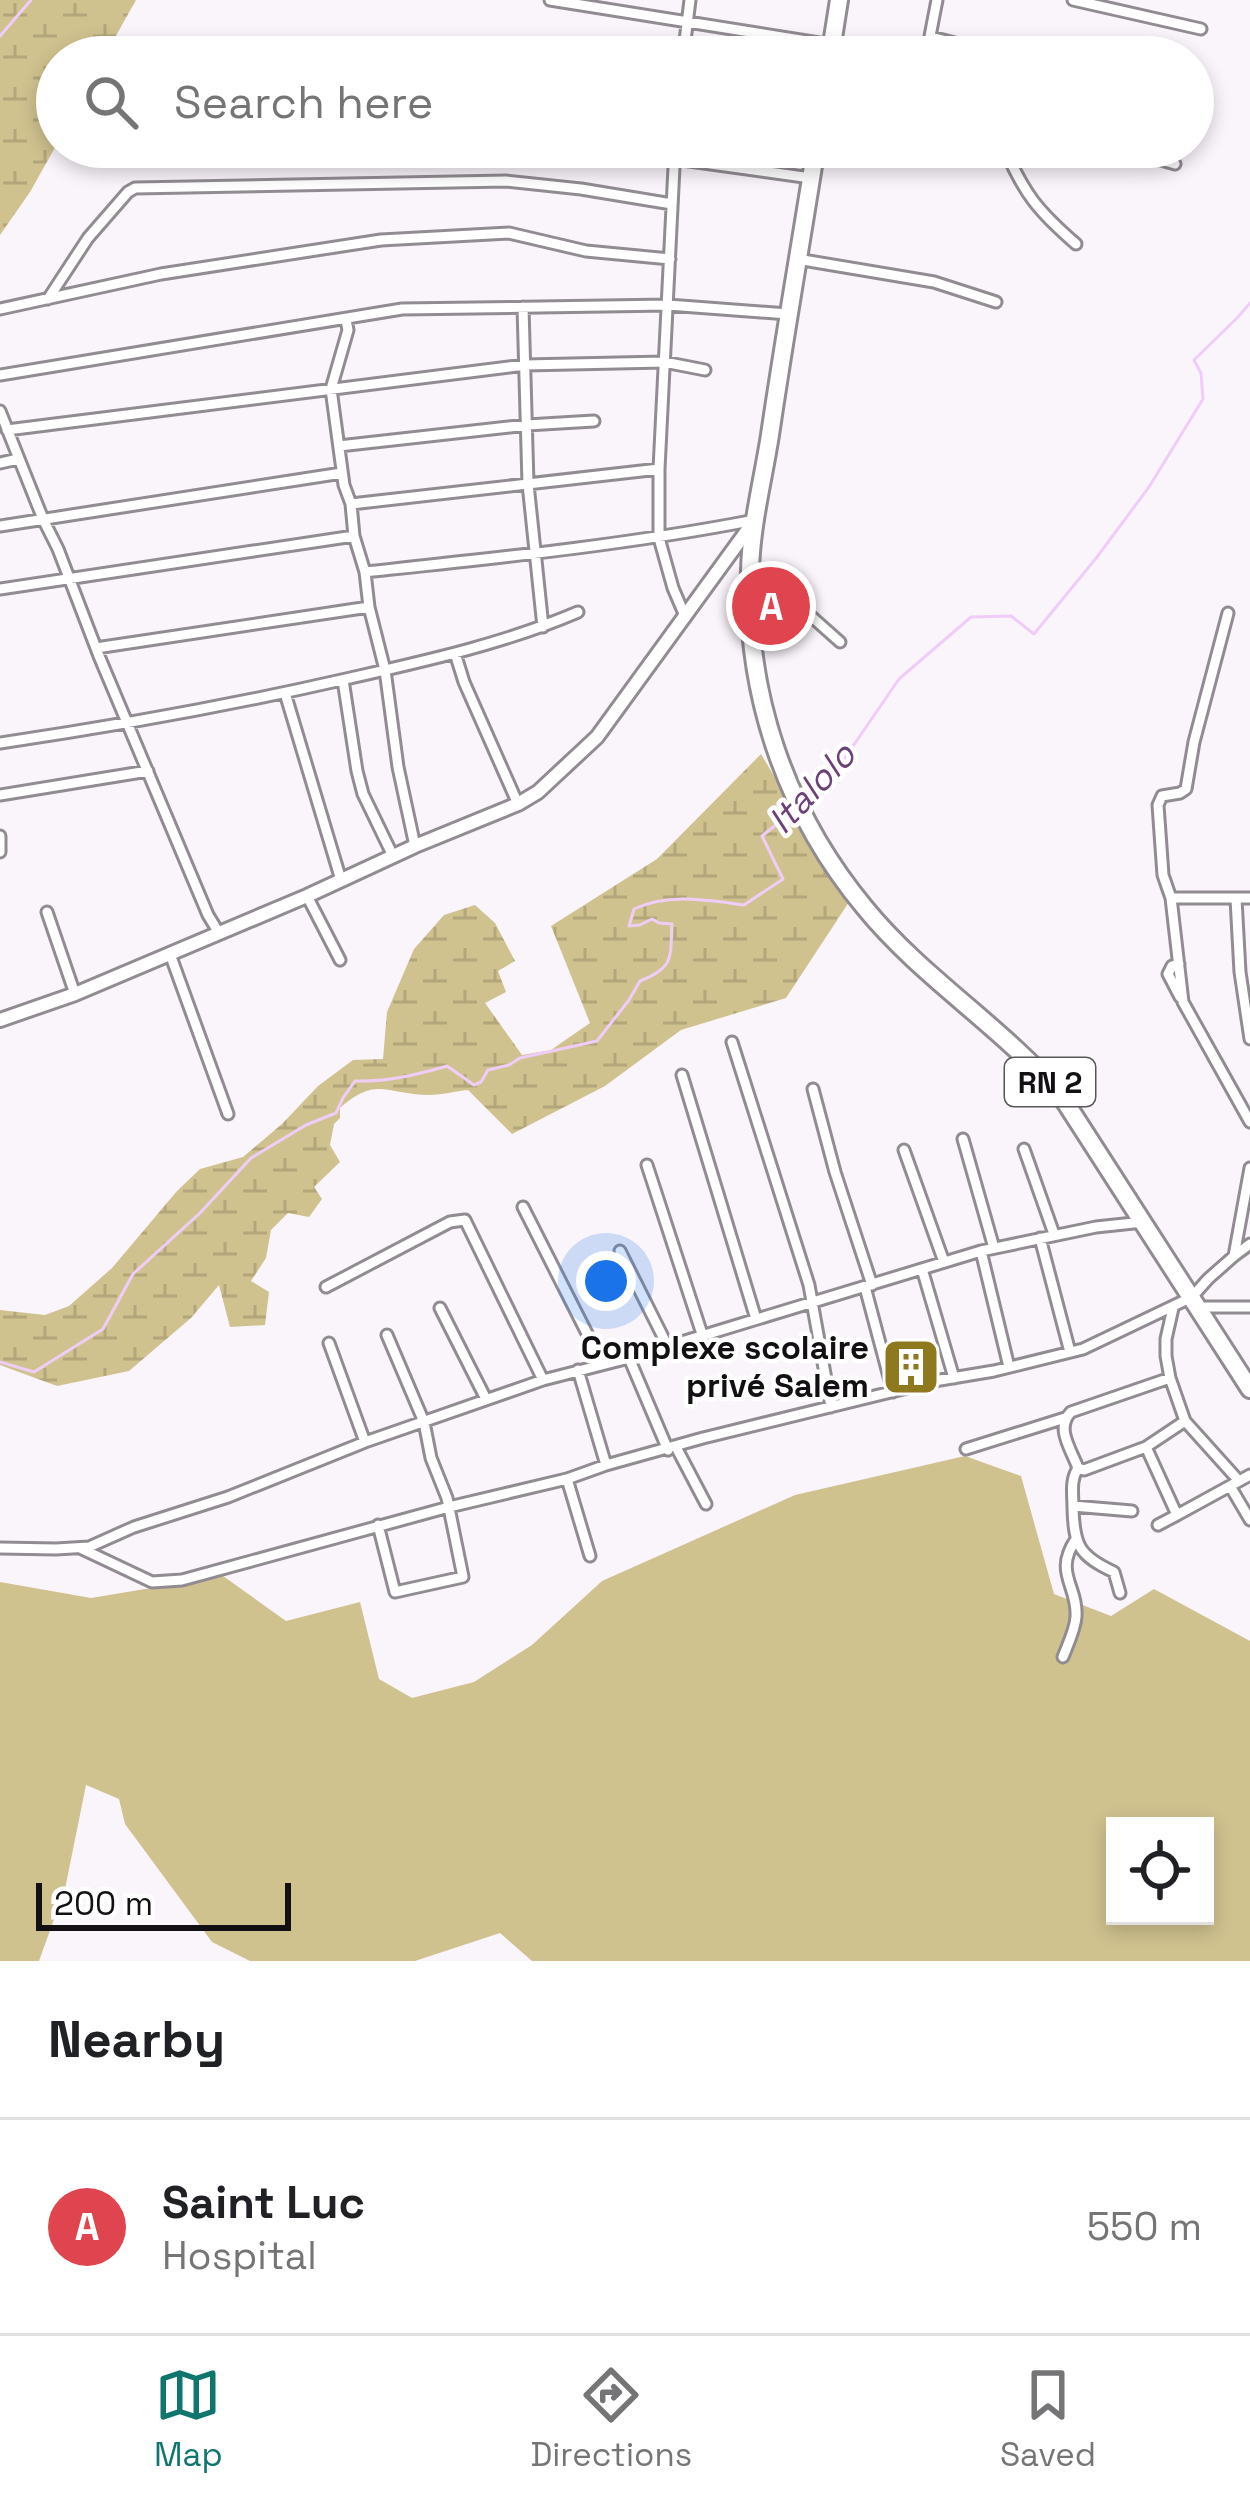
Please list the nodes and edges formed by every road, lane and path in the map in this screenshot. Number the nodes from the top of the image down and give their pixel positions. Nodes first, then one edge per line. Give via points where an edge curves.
1 (550, 0) edge
2 (690, 0) edge
3 (839, 0) edge
4 (938, 0) edge
5 (1073, 0) edge
6 (687, 21) junction
7 (1201, 29) dead end
8 (685, 36) edge
9 (759, 36) edge
10 (833, 36) edge
11 (931, 36) edge
12 (674, 168) edge
13 (757, 168) edge
14 (813, 168) edge
15 (1013, 168) edge
16 (811, 178) junction
17 (673, 204) junction
18 (1076, 244) dead end
19 (670, 259) junction
20 (797, 259) junction
21 (49, 299) junction
22 (996, 302) dead end
23 (668, 305) junction
24 (523, 307) junction
25 (0, 309) edge
26 (788, 314) junction
27 (346, 320) junction
28 (664, 362) junction
29 (525, 365) junction
30 (705, 370) dead end
31 (0, 375) edge
32 (331, 389) junction
33 (0, 411) edge
34 (594, 421) dead end
35 (526, 424) junction
36 (7, 430) junction
37 (339, 446) junction
38 (18, 459) junction
39 (0, 463) edge
40 (659, 470) junction
41 (342, 473) junction
42 (528, 484) junction
43 (351, 504) junction
44 (43, 518) junction
45 (755, 520) junction
46 (0, 526) edge
47 (355, 536) junction
48 (659, 538) junction
49 (533, 555) junction
50 (750, 567) junction
51 (365, 572) junction
52 (70, 580) junction
53 (0, 589) edge
54 (369, 607) junction
55 (578, 612) dead end
56 (1228, 613) dead end
57 (685, 616) junction
58 (543, 627) junction
59 (840, 642) dead end
60 (95, 648) junction
61 (455, 653) junction
62 (385, 670) junction
63 (343, 680) junction
64 (285, 693) junction
65 (128, 724) junction
66 (0, 743) edge
67 (148, 771) junction
68 (0, 794) edge
69 (518, 804) junction
70 (0, 836) edge
71 (415, 846) junction
72 (0, 852) edge
73 (393, 856) junction
74 (341, 880) junction
75 (308, 896) junction
76 (1171, 898) junction
77 (1250, 898) edge
78 (1236, 899) junction
79 (46, 912) dead end
80 (219, 933) junction
81 (170, 954) junction
82 (340, 960) dead end
83 (74, 994) junction
84 (0, 1020) edge
85 (1250, 1039) edge
86 (732, 1042) dead end
87 (682, 1075) dead end
88 (812, 1089) dead end
89 (229, 1114) dead end
90 (1250, 1122) edge
91 (963, 1139) dead end
92 (904, 1150) dead end
93 (1024, 1150) dead end
94 (647, 1165) dead end
95 (1250, 1168) edge
96 (523, 1207) dead end
97 (1143, 1222) junction
98 (1054, 1234) junction
99 (1040, 1238) junction
100 (1250, 1244) edge
101 (994, 1248) junction
102 (620, 1251) dead end
103 (981, 1251) junction
104 (1234, 1256) junction
105 (944, 1262) junction
106 (922, 1269) junction
107 (869, 1286) junction
108 (326, 1288) dead end
109 (813, 1302) junction
110 (1195, 1302) junction
111 (1250, 1306) edge
112 (440, 1308) dead end
113 (1173, 1308) junction
114 (756, 1319) junction
115 (702, 1334) junction
116 (387, 1335) dead end
117 (329, 1343) dead end
118 (667, 1345) junction
119 (1070, 1352) junction
120 (1227, 1353) junction
121 (629, 1358) junction
122 (602, 1363) junction
123 (1009, 1367) junction
124 (1250, 1369) edge
125 (578, 1370) junction
126 (953, 1378) junction
127 (1170, 1378) junction
128 (543, 1380) junction
129 (1250, 1389) edge
130 (893, 1392) junction
131 (486, 1399) junction
132 (831, 1407) junction
133 (1065, 1418) junction
134 (1185, 1421) junction
135 (424, 1422) junction
136 (365, 1442) junction
137 (1146, 1447) junction
138 (672, 1448) junction
139 (966, 1449) dead end
140 (606, 1465) junction
141 (1078, 1468) junction
142 (1250, 1474) edge
143 (567, 1479) junction
144 (1234, 1484) junction
145 (706, 1504) dead end
146 (1073, 1506) junction
147 (449, 1507) junction
148 (1132, 1511) dead end
149 (1177, 1515) junction
150 (1250, 1520) edge
151 (378, 1525) junction
152 (1158, 1525) dead end
153 (1076, 1539) junction
154 (0, 1548) edge
155 (80, 1548) junction
156 (590, 1556) dead end
157 (1120, 1593) dead end
158 (1064, 1657) dead end

1 - 6 street
2 - 6 street
3 - 10 highway
4 - 11 street
5 - 7 street
6 - 8 street
6 - 9 street
12 - 17 street
13 - 16 street
14 - 16 highway, RN 2
15 - 18 street via 1033,204
16 - 20 highway, RN 2
17 - 19 street
17 - 21 street via 506,181 135,188 88,238
19 - 21 street via 509,233 381,240
19 - 23 street
20 - 22 street via 934,282
20 - 26 highway, RN 2
21 - 25 street
23 - 24 street
23 - 26 street
23 - 28 street
24 - 27 street via 402,309
24 - 29 street
26 - 45 highway, RN 2
27 - 31 street
27 - 32 street
28 - 29 street
28 - 30 street
28 - 40 street
29 - 32 street
29 - 35 street
32 - 36 street
32 - 37 street
33 - 36 street
34 - 35 street
35 - 37 street
35 - 42 street
36 - 38 street
37 - 41 street
38 - 39 street
38 - 44 street
40 - 42 street
40 - 48 street
41 - 43 street
41 - 44 street
42 - 43 street
42 - 49 street
43 - 47 street
44 - 46 street
44 - 52 street
45 - 48 street
45 - 50 highway, RN 2
45 - 57 street
47 - 51 street
47 - 52 street
48 - 49 street
48 - 57 street
49 - 51 street
49 - 58 street
50 - 59 street
50 - 97 highway, RN 2 via 750,641 765,721 800,807 845,883 886,932 1063,1097
51 - 54 street
52 - 53 street
52 - 60 street
54 - 60 street
54 - 62 street
55 - 58 street
56 - 76 street via 1186,789 1158,800
57 - 69 street via 597,736
58 - 61 street
60 - 65 street
61 - 62 street
61 - 69 street
62 - 63 street
62 - 71 street
63 - 64 street
63 - 73 street via 357,771
64 - 65 street
64 - 74 street
65 - 66 street
65 - 67 street
67 - 68 street
67 - 80 street
69 - 71 street
70 - 72 street
71 - 73 street
73 - 74 street
74 - 75 street
75 - 80 street
75 - 82 street
76 - 78 street
76 - 90 street via 1183,1002
77 - 78 street
78 - 85 street
79 - 83 street
80 - 81 street
81 - 83 street
81 - 89 street
83 - 84 street
86 - 109 street
87 - 114 street
88 - 107 street
91 - 101 street
92 - 105 street
93 - 98 street
94 - 115 street
95 - 104 street
96 - 122 street
97 - 98 street
97 - 110 highway, RN 2
98 - 99 street
99 - 101 street
99 - 119 street
100 - 104 street
101 - 103 street
102 - 118 street
103 - 105 street
103 - 123 street
104 - 110 street
105 - 106 street
106 - 107 street
106 - 126 street
107 - 109 street
107 - 130 street
108 - 128 street via 465,1220
109 - 114 street
109 - 132 street
110 - 111 street
110 - 113 street
110 - 120 highway, RN 2
112 - 131 street
113 - 119 street
113 - 127 street
114 - 115 street
115 - 118 street
116 - 135 street
117 - 136 street
118 - 121 street
119 - 123 street
120 - 124 street
120 - 129 highway, RN 2
121 - 122 street
121 - 138 street
122 - 125 street
123 - 126 street
125 - 128 street
125 - 140 street
126 - 130 street
127 - 133 street
127 - 134 street
128 - 131 street
130 - 132 street
131 - 135 street
132 - 138 street
133 - 139 street
133 - 141 street
134 - 137 street
134 - 144 street
135 - 136 street
135 - 147 street
136 - 155 street
137 - 141 street
137 - 149 street
138 - 140 street
138 - 145 street
140 - 143 street
141 - 146 street
142 - 144 street
143 - 147 street
143 - 156 street
144 - 149 street
144 - 150 street
146 - 148 street
146 - 153 street
147 - 151 street
147 - 151 street via 463,1577 395,1592
149 - 152 street
151 - 155 street via 182,1580 152,1582
153 - 157 street via 1092,1562 1114,1571
153 - 158 street via 1066,1554 1076,1622
154 - 155 street

